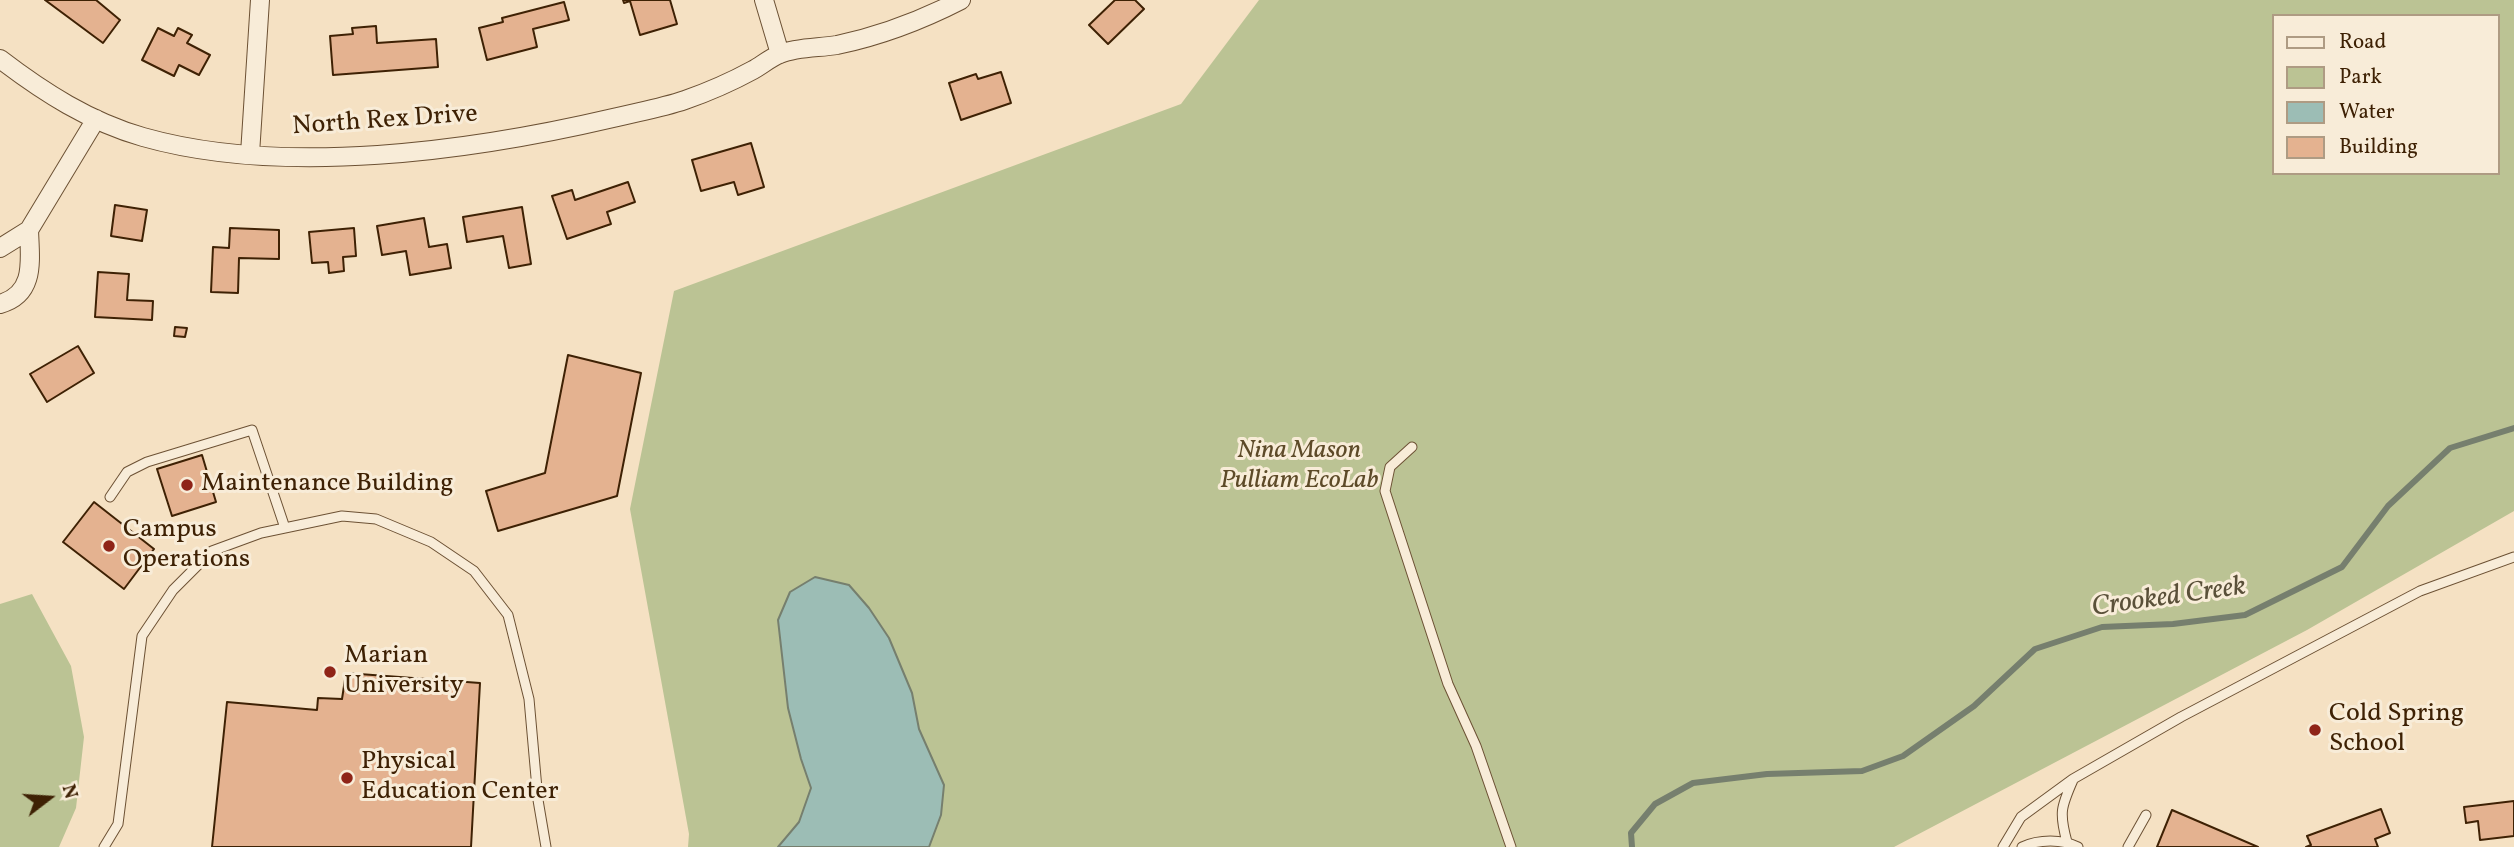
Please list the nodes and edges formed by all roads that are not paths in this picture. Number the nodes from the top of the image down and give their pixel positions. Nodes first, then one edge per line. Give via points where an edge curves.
1 (260, 0) edge
2 (764, 0) edge
3 (961, 0) edge
4 (780, 54) junction
5 (0, 59) edge
6 (96, 119) junction
7 (250, 154) junction
8 (29, 230) junction
9 (0, 248) edge
10 (0, 304) edge
11 (1412, 447) dead end
12 (110, 497) dead end
13 (285, 528) junction
14 (2514, 557) edge
15 (2073, 779) junction
16 (2146, 815) dead end
17 (2067, 842) junction
18 (104, 847) edge
19 (547, 847) edge
20 (1511, 847) edge
21 (2003, 847) edge
22 (2022, 847) edge
23 (2078, 847) edge
24 (2128, 847) edge

1 - 7 street
2 - 4 street
3 - 4 street, North Rex Drive via 868,37
4 - 7 street, North Rex Drive via 684,100 541,134 397,152
5 - 6 street, North Rex Drive via 44,92
6 - 7 street, North Rex Drive via 170,144
6 - 8 street
8 - 9 street
8 - 10 street via 27,280 12,300
11 - 20 lane via 1390,467 1385,491 1448,684 1476,746
12 - 13 lane via 127,472 147,462 252,430
13 - 18 lane via 212,551 173,590 142,636 118,824
13 - 19 lane via 342,516 376,519 431,542 474,571 508,615 529,699
14 - 15 lane via 2420,591
15 - 17 lane via 2061,806
15 - 21 lane via 2021,817
16 - 24 lane
17 - 22 lane via 2032,842
17 - 23 lane

